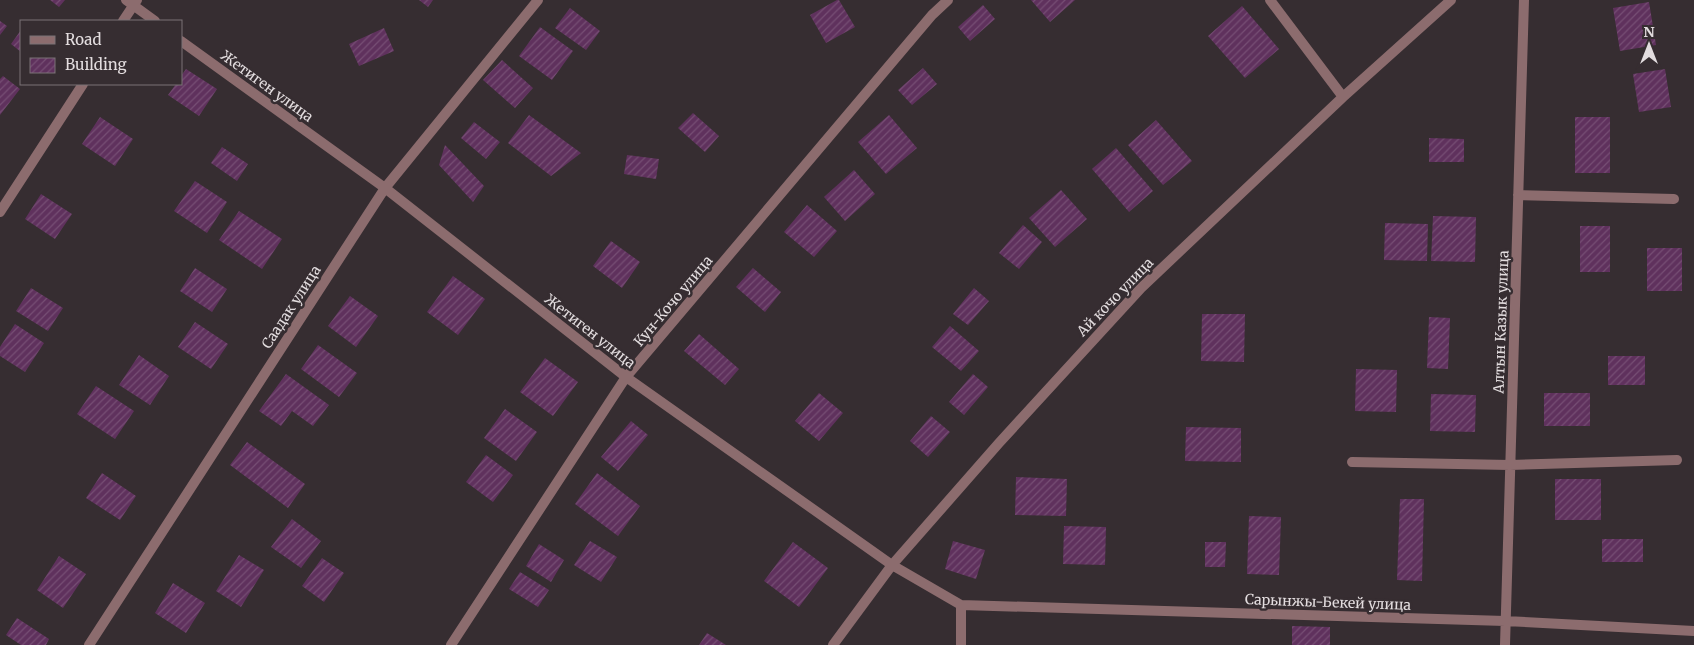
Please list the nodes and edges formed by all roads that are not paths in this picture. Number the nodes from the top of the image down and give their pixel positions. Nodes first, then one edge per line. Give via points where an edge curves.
1 (538, 0) edge
2 (948, 0) edge
3 (1270, 0) edge
4 (1450, 0) edge
5 (1524, 0) edge
6 (132, 2) edge
7 (123, 20) edge
8 (154, 20) edge
9 (182, 41) edge
10 (82, 85) edge
11 (1343, 96) junction
12 (385, 188) junction
13 (1518, 195) junction
14 (1674, 200) dead end
15 (0, 212) edge
16 (626, 377) junction
17 (1677, 460) dead end
18 (1352, 462) dead end
19 (1510, 465) junction
20 (892, 564) junction
21 (961, 604) junction
22 (1505, 621) junction
23 (1694, 631) edge
24 (89, 645) edge
25 (451, 645) edge
26 (833, 645) edge
27 (961, 645) edge
28 (1505, 645) edge

1 - 12 street, Саадак улица
2 - 16 street, Кун-Кочо улица
3 - 11 street
4 - 11 street, Ай кочо улица
5 - 13 street, Алтын Казык улица
6 - 7 street
6 - 8 street
9 - 12 street, Жетиген улица
10 - 15 street
11 - 20 street, Ай кочо улица via 1141,288
12 - 16 street, Жетиген улица
12 - 24 street, Саадак улица
13 - 14 street
13 - 19 street, Алтын Казык улица
16 - 20 street, Жетиген улица
16 - 25 street, Кун-Кочо улица
17 - 19 street
18 - 19 street
19 - 22 street, Алтын Казык улица
20 - 21 street, Жетиген улица
20 - 26 street, Ай кочо улица
21 - 22 street, Сарынжы-Бекей улица
21 - 27 street
22 - 23 street, Сарынжы-Бекей улица
22 - 28 street, Алтын Казык улица

